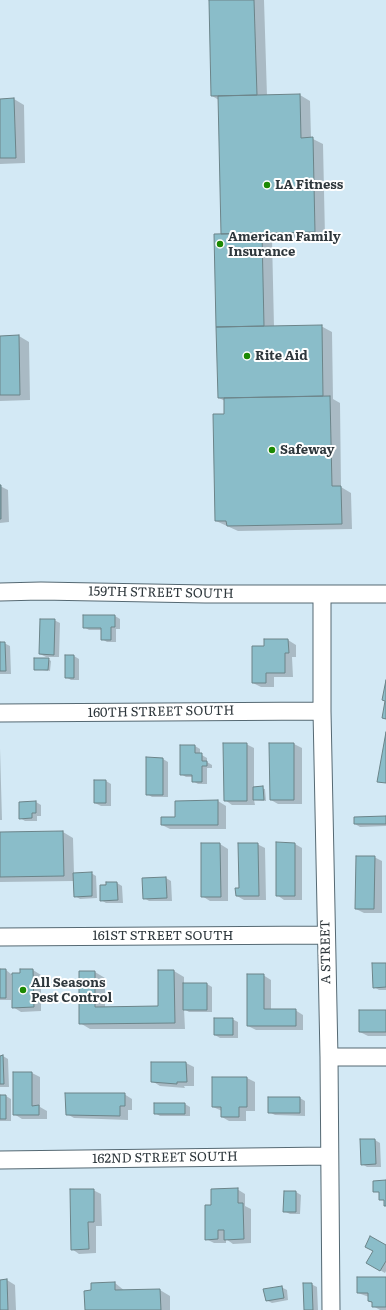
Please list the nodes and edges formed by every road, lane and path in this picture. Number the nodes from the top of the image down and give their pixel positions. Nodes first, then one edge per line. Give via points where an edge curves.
1 (0, 592) edge
2 (322, 594) junction
3 (386, 594) edge
4 (322, 711) junction
5 (0, 713) edge
6 (325, 934) junction
7 (0, 937) edge
8 (329, 1057) junction
9 (386, 1057) edge
10 (329, 1156) junction
11 (0, 1160) edge
12 (331, 1310) edge

1 - 2 street, 159TH STREET SOUTH
2 - 3 street, 159TH STREET SOUTH
2 - 4 street, A STREET
4 - 5 street, 160TH STREET SOUTH
4 - 6 street, A STREET
6 - 7 street, 161ST STREET SOUTH
6 - 8 street, A STREET
8 - 9 street
8 - 10 street, A STREET
10 - 11 street, 162ND STREET SOUTH
10 - 12 street, A STREET

